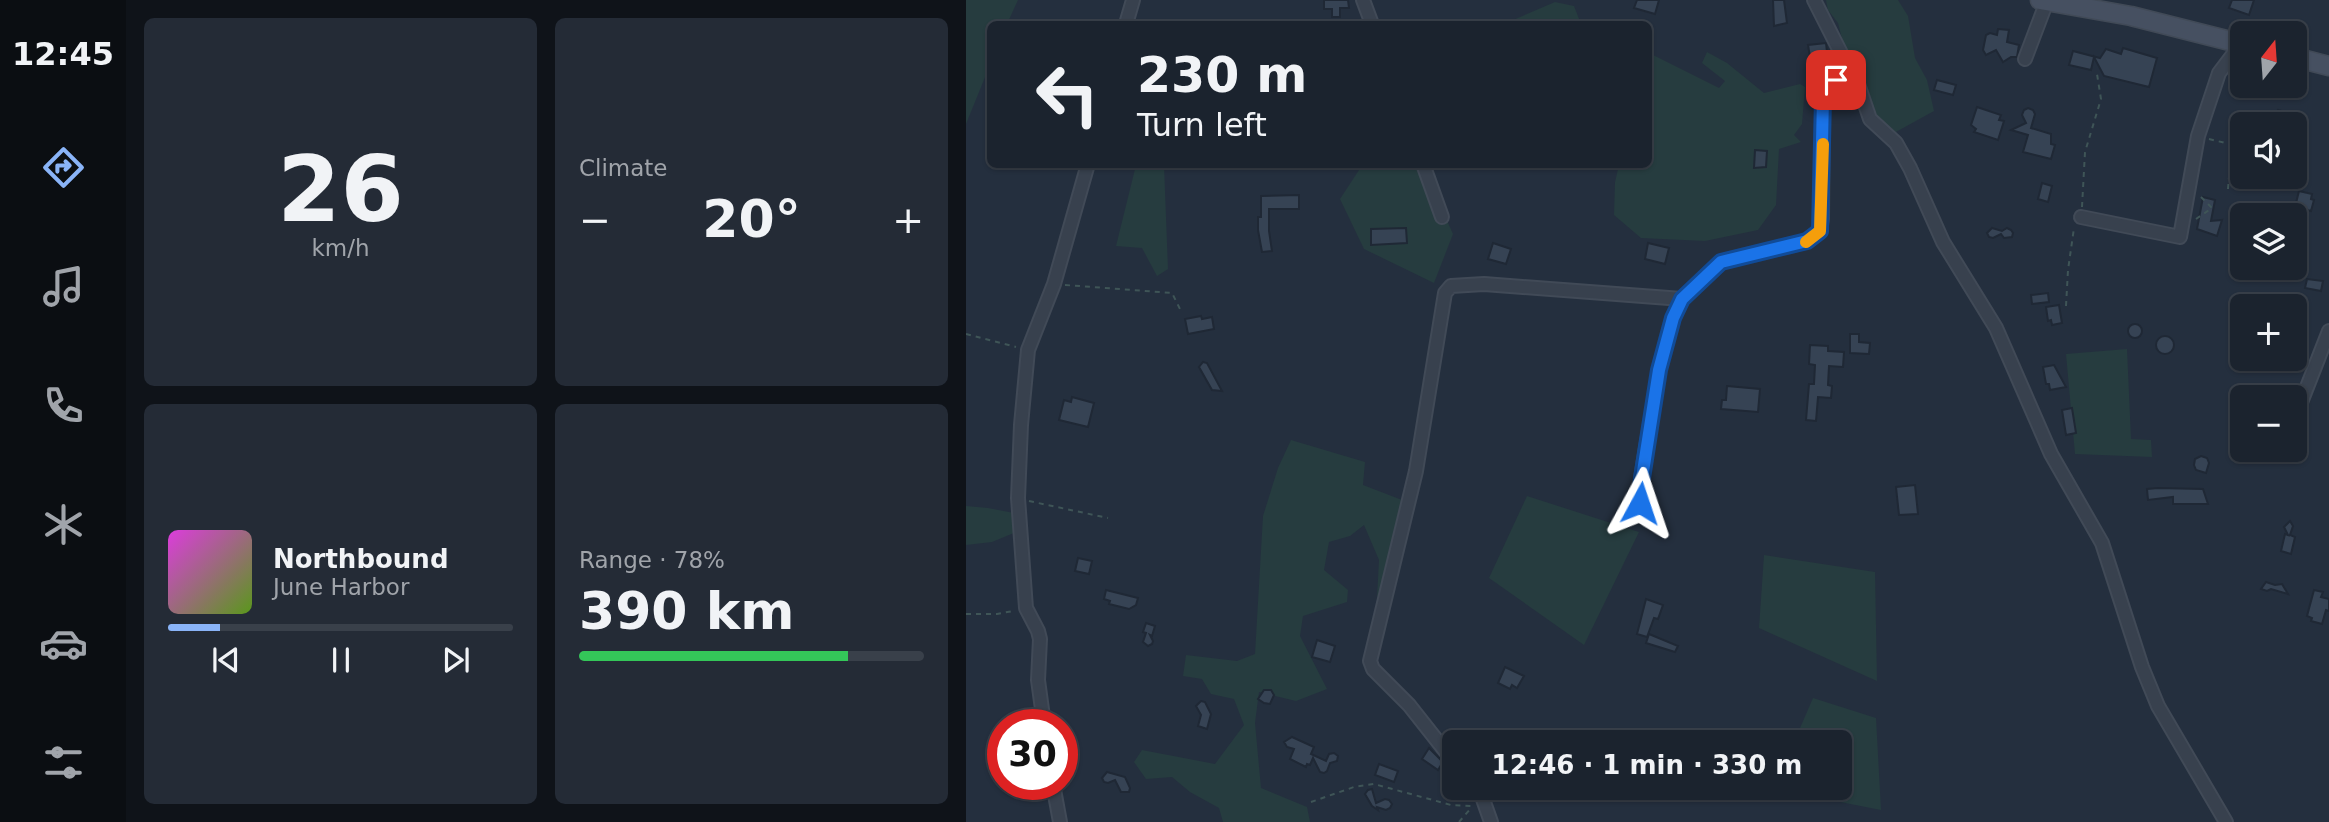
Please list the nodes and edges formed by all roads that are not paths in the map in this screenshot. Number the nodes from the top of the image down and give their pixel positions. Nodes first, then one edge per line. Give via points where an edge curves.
1 (1133, 0) edge
2 (1363, 0) edge
3 (1814, 0) edge
4 (2043, 1) edge
5 (1127, 21) edge
6 (1371, 21) edge
7 (2230, 41) edge
8 (2230, 58) edge
9 (2307, 59) edge
10 (2025, 60) dead end
11 (1846, 63) junction
12 (2327, 63) edge
13 (1087, 168) edge
14 (1424, 168) edge
15 (1442, 217) dead end
16 (2081, 217) road end
17 (1682, 299) junction
18 (2329, 331) edge
19 (2306, 385) edge
20 (1648, 520) dead end
21 (1042, 709) edge
22 (1442, 747) edge
23 (1056, 800) edge
24 (1485, 800) edge
25 (1060, 822) edge
26 (1491, 822) edge
27 (2226, 822) edge

1 - 5 street
2 - 6 street
3 - 11 street
4 - 7 main road via 2131,16
4 - 10 street
8 - 16 street via 2219,73 2197,136 2180,237
9 - 12 main road
11 - 17 street via 1823,98 1820,231 1807,241 1721,262
11 - 27 street via 1870,119 1896,143 1942,242 1996,328 2051,454 2102,543 2155,699
13 - 21 street via 1054,284 1028,350 1018,498 1026,608 1040,639
14 - 15 street
17 - 20 street via 1659,370 1642,478 1640,503
17 - 22 street via 1484,284 1451,286 1445,293 1416,471 1370,661
18 - 19 street
23 - 25 street
24 - 26 street

